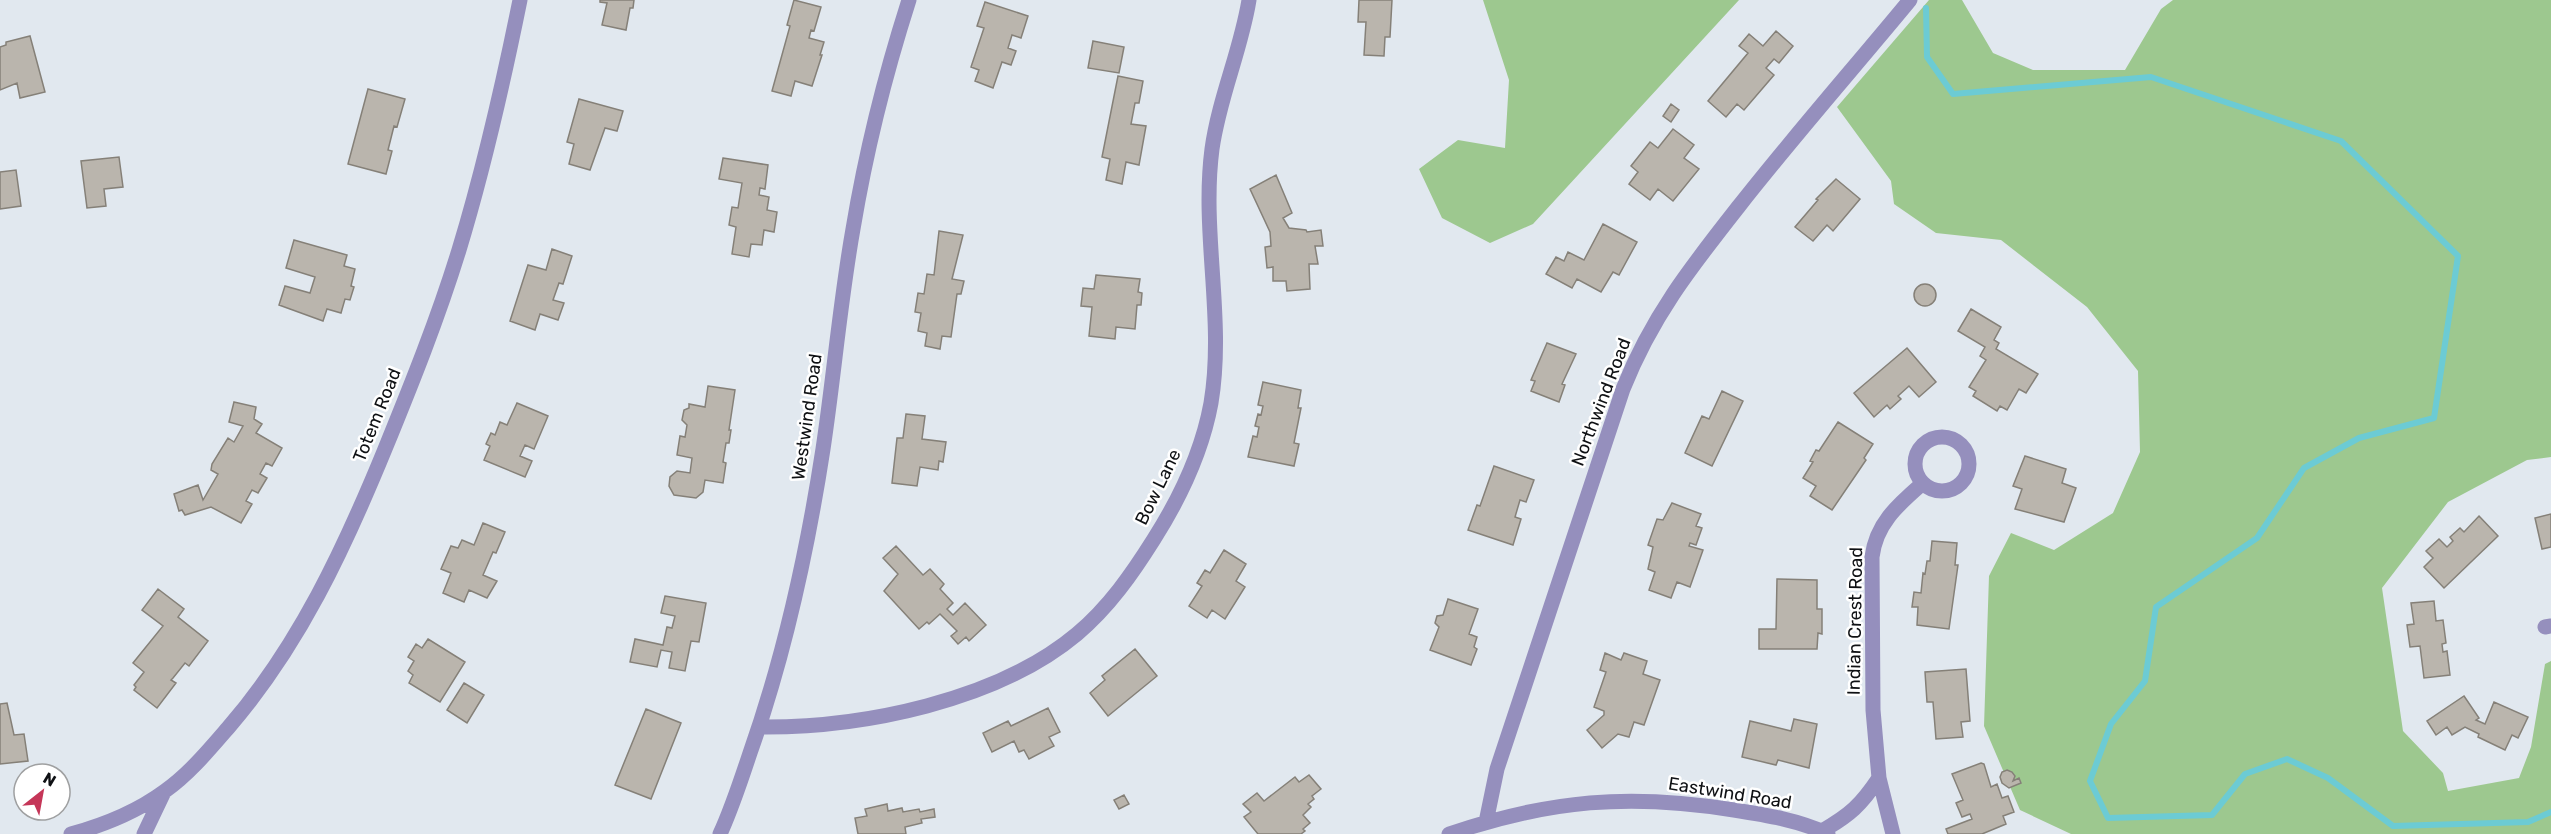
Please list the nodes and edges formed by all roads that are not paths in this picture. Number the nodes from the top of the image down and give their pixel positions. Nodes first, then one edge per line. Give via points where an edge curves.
1 (520, 0) edge
2 (909, 0) edge
3 (1249, 0) edge
4 (1910, 0) edge
5 (1923, 483) dead end
6 (760, 727) junction
7 (1879, 778) junction
8 (164, 792) junction
9 (1486, 822) junction
10 (1825, 833) edge
11 (71, 834) edge
12 (144, 834) edge
13 (720, 834) edge
14 (1449, 834) edge
15 (1893, 834) edge

1 - 8 street, Totem Road via 459,248 415,374 351,532 282,658 243,711
2 - 6 street, Westwind Road via 869,141 804,559
3 - 6 street, Bow Lane via 1212,147 1208,199 1215,338 1211,401 1188,478 1131,576 1076,635 1032,665 985,687 931,705 844,722
4 - 9 street, Northwind Road via 1688,272 1635,358 1497,769
5 - 7 street, Indian Crest Road via 1886,518 1874,546 1872,699
6 - 13 street, Westwind Road
7 - 10 street via 1863,802
7 - 15 street, Indian Crest Road
8 - 11 street, Totem Road via 128,812
8 - 12 street, Totem Road
9 - 10 street, Eastwind Road via 1566,804 1628,800 1687,802 1768,816
9 - 14 street, Eastwind Road

